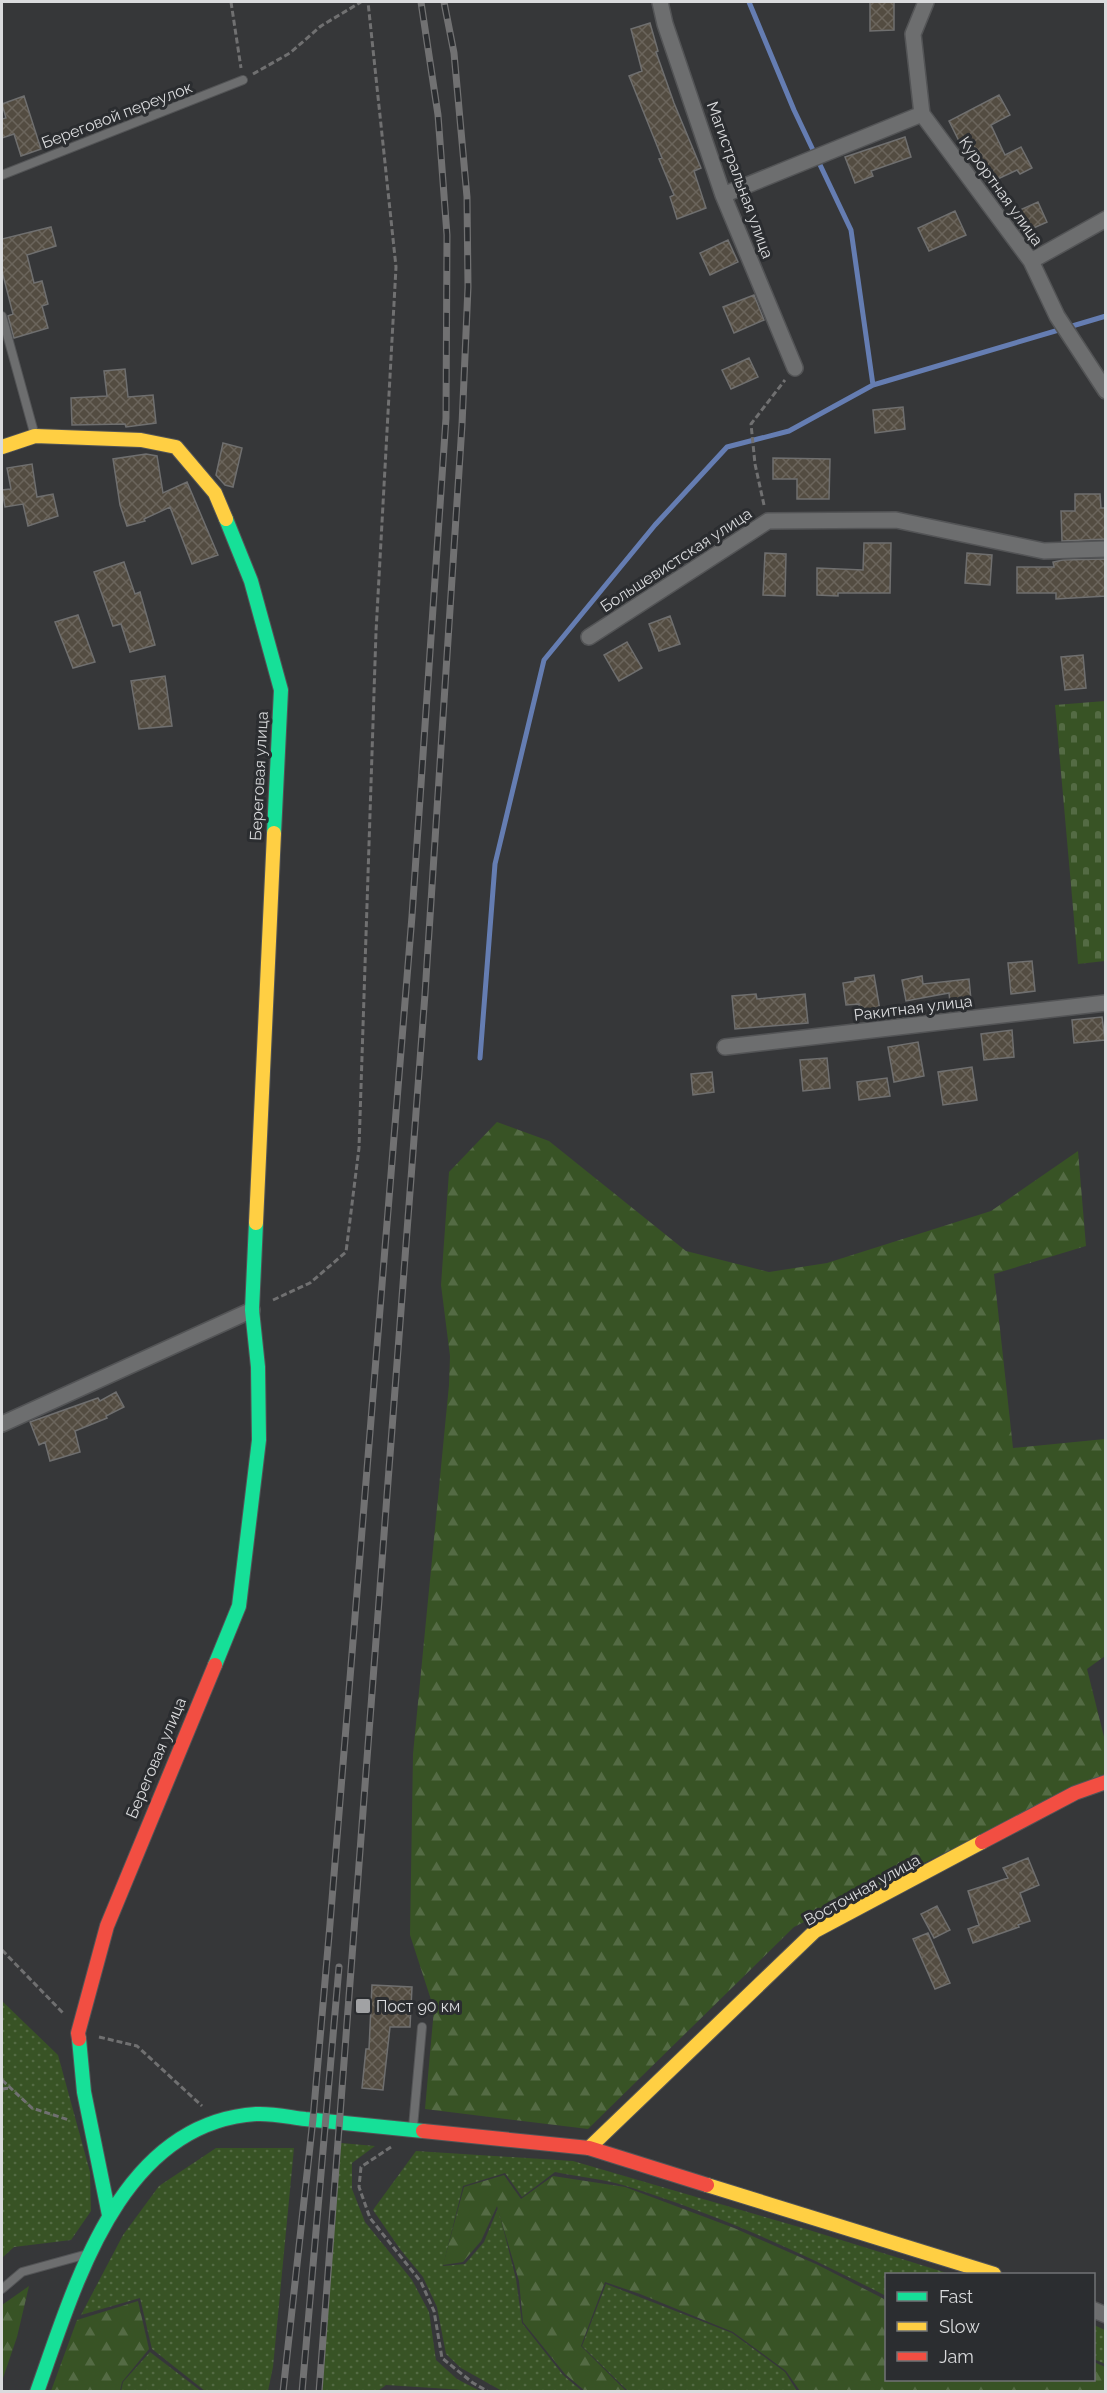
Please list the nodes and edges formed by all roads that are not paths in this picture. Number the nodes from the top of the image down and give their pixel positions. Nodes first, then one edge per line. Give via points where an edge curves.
1 (660, 2) edge
2 (926, 2) edge
3 (243, 80) road end
4 (922, 114) junction
5 (2, 175) edge
6 (723, 195) junction
7 (1106, 219) edge
8 (1031, 261) junction
9 (2, 316) edge
10 (795, 368) road end
11 (1106, 391) edge
12 (35, 436) junction
13 (2, 447) edge
14 (1106, 549) edge
15 (589, 637) dead end
16 (1106, 1003) edge
17 (725, 1047) dead end
18 (252, 1310) junction
19 (2, 1424) edge
20 (1106, 1782) edge
21 (422, 2027) dead end
22 (413, 2129) junction
23 (589, 2148) junction
24 (109, 2215) junction
25 (89, 2254) junction
26 (991, 2273) edge
27 (2, 2289) edge
28 (36, 2391) edge

1 - 6 street, Магистральная улица
2 - 4 street via 913,34
3 - 5 lane, Береговой переулок
4 - 6 street
4 - 8 street, Курортная улица
6 - 10 street, Магистральная улица
7 - 8 street
8 - 11 street, Курортная улица via 1057,316
9 - 12 lane
12 - 13 street, Береговая улица
12 - 18 street, Береговая улица via 141,440 177,447 215,492 251,581 281,690
14 - 15 street, Большевистская улица via 1044,550 896,520 768,521
16 - 17 street, Ракитная улица
18 - 19 street
18 - 24 street, Береговая улица via 258,1367 258,1440 238,1606 107,1926 78,2033 84,2092
20 - 23 street, Восточная улица via 1075,1793 815,1931
21 - 22 lane
22 - 23 street
22 - 24 street via 256,2114 219,2122 184,2135 150,2163
23 - 26 street
24 - 25 street
25 - 27 lane via 22,2272
25 - 28 street

